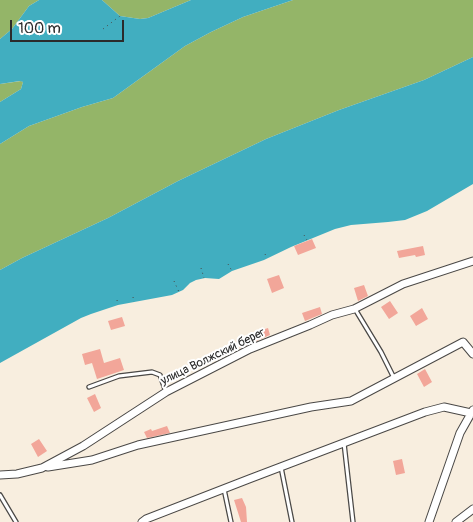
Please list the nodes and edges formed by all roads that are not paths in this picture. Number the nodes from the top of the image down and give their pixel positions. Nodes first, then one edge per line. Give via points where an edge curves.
1 (473, 261) edge
2 (354, 309) junction
3 (473, 354) edge
4 (394, 379) junction
5 (89, 387) dead end
6 (166, 392) junction
7 (472, 411) edge
8 (344, 443) junction
9 (281, 467) junction
10 (42, 468) junction
11 (0, 475) edge
12 (224, 489) junction
13 (0, 495) edge
14 (473, 509) edge
15 (16, 522) edge
16 (142, 522) edge
17 (231, 522) edge
18 (292, 522) edge
19 (352, 522) edge
20 (428, 522) edge
21 (456, 522) edge

1 - 2 street, улица Волжский берег via 403,284
2 - 4 lane
2 - 6 street, улица Волжский берег via 250,349
3 - 4 street via 463,342
4 - 10 street via 351,401 138,445 92,460
5 - 6 lane via 119,376 152,372 160,375
6 - 10 street, улица Волжский берег via 83,446
7 - 8 street via 444,407
7 - 20 street via 460,433
8 - 9 street
8 - 19 lane
9 - 12 street
9 - 18 lane
10 - 11 street, улица Волжский берег
12 - 16 street
12 - 17 lane
13 - 15 lane
14 - 21 street

